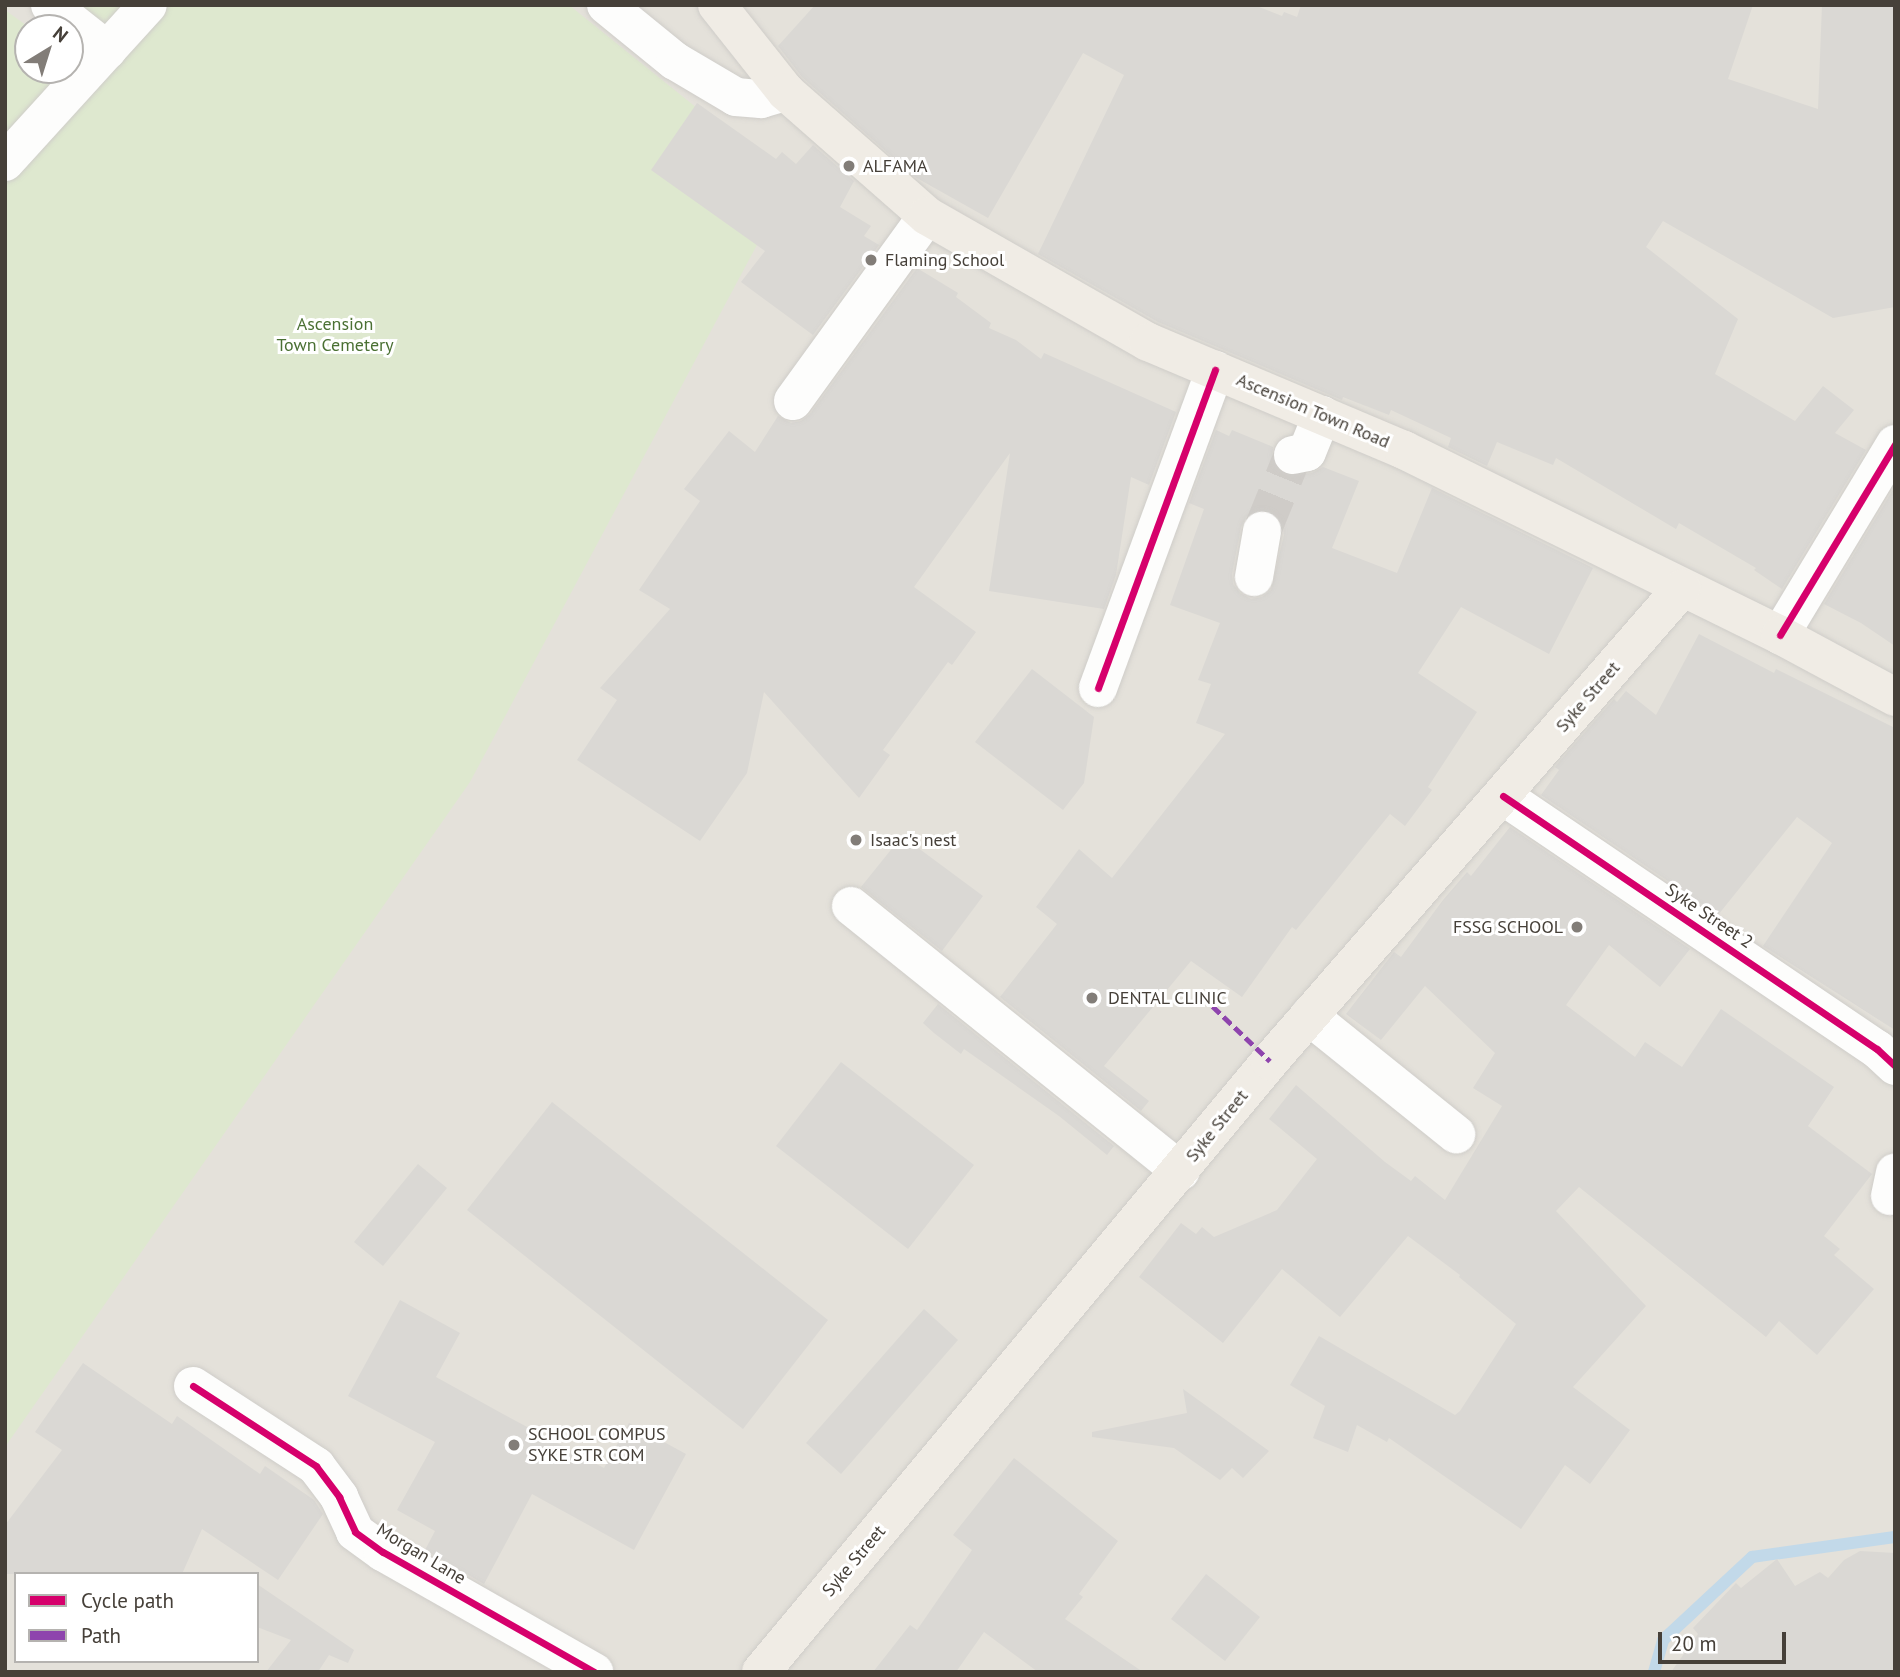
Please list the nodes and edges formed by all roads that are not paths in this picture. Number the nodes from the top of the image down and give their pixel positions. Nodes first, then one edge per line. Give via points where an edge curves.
1 (50, 5) edge
2 (148, 5) edge
3 (606, 5) edge
4 (717, 5) edge
5 (107, 50) junction
6 (786, 92) junction
7 (5, 162) edge
8 (927, 216) junction
9 (1215, 370) junction
10 (793, 401) dead end
11 (1322, 415) junction
12 (1895, 444) edge
13 (1293, 455) tunnel mouth
14 (1262, 531) tunnel mouth
15 (1254, 577) dead end
16 (1682, 587) junction
17 (1780, 635) junction
18 (1098, 688) dead end
19 (1895, 697) edge
20 (1503, 796) junction
21 (850, 906) dead end
22 (1309, 1016) junction
23 (1895, 1066) edge
24 (1456, 1134) dead end
25 (1181, 1171) junction
26 (192, 1386) dead end
27 (594, 1672) edge
28 (761, 1672) edge

1 - 5 street
2 - 5 street
3 - 6 street via 675,61 736,97 761,99
4 - 6 main road, Ascension Town Road
5 - 7 street
6 - 8 main road, Ascension Town Road
8 - 9 main road, Ascension Town Road via 1148,342
8 - 10 street
9 - 11 main road, Ascension Town Road
9 - 18 street
11 - 13 street via 1307,452
11 - 16 main road, Ascension Town Road via 1404,450
12 - 17 street
14 - 15 street
16 - 17 main road, Ascension Town Road
16 - 20 main road, Syke Street
17 - 19 main road, Ascension Town Road
20 - 22 main road, Syke Street
20 - 23 street, Syke Street 2 via 1877,1049
21 - 25 street
22 - 24 street
22 - 25 main road, Syke Street
25 - 28 main road, Syke Street
26 - 27 street, Morgan Lane via 316,1466 339,1497 355,1532 383,1552

